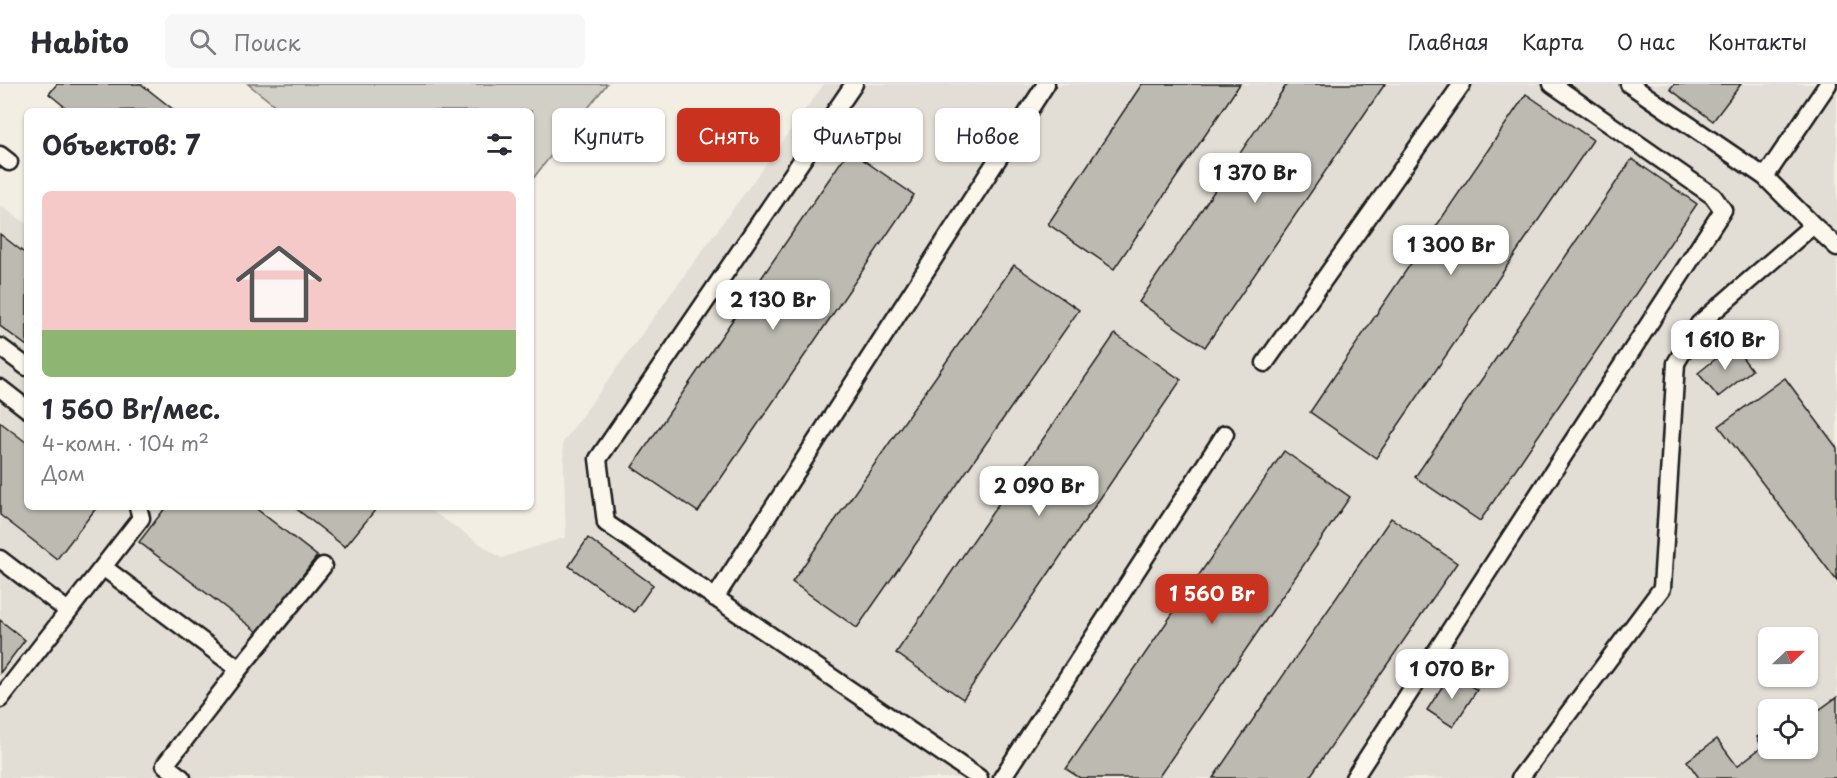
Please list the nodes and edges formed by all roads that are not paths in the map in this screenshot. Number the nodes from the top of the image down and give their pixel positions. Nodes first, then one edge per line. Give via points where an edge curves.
1 (854, 84) edge
2 (1046, 84) edge
3 (1462, 84) edge
4 (1552, 84) edge
5 (1629, 84) edge
6 (1828, 84) edge
7 (1765, 177) junction
8 (1813, 225) junction
9 (1837, 247) edge
10 (0, 347) edge
11 (1265, 363) dead end
12 (24, 365) edge
13 (0, 388) edge
14 (24, 407) edge
15 (1225, 434) dead end
16 (139, 510) edge
17 (0, 560) edge
18 (323, 566) dead end
19 (103, 567) junction
20 (715, 598) junction
21 (68, 611) junction
22 (239, 669) junction
23 (0, 699) edge
24 (182, 778) edge
25 (979, 778) edge
26 (1002, 778) edge
27 (1354, 778) edge
28 (1520, 778) edge

1 - 20 lane via 598,459 606,522
2 - 20 lane
3 - 11 lane
4 - 27 lane via 1713,196 1723,210
5 - 7 lane
6 - 7 lane
7 - 8 lane
8 - 9 lane
8 - 28 lane via 1699,324 1676,363 1662,588
10 - 12 lane
13 - 14 lane
15 - 26 lane
16 - 19 lane via 141,518
17 - 21 lane
18 - 22 lane
19 - 21 lane
19 - 22 lane
20 - 25 lane
21 - 23 lane
22 - 24 lane via 165,765

